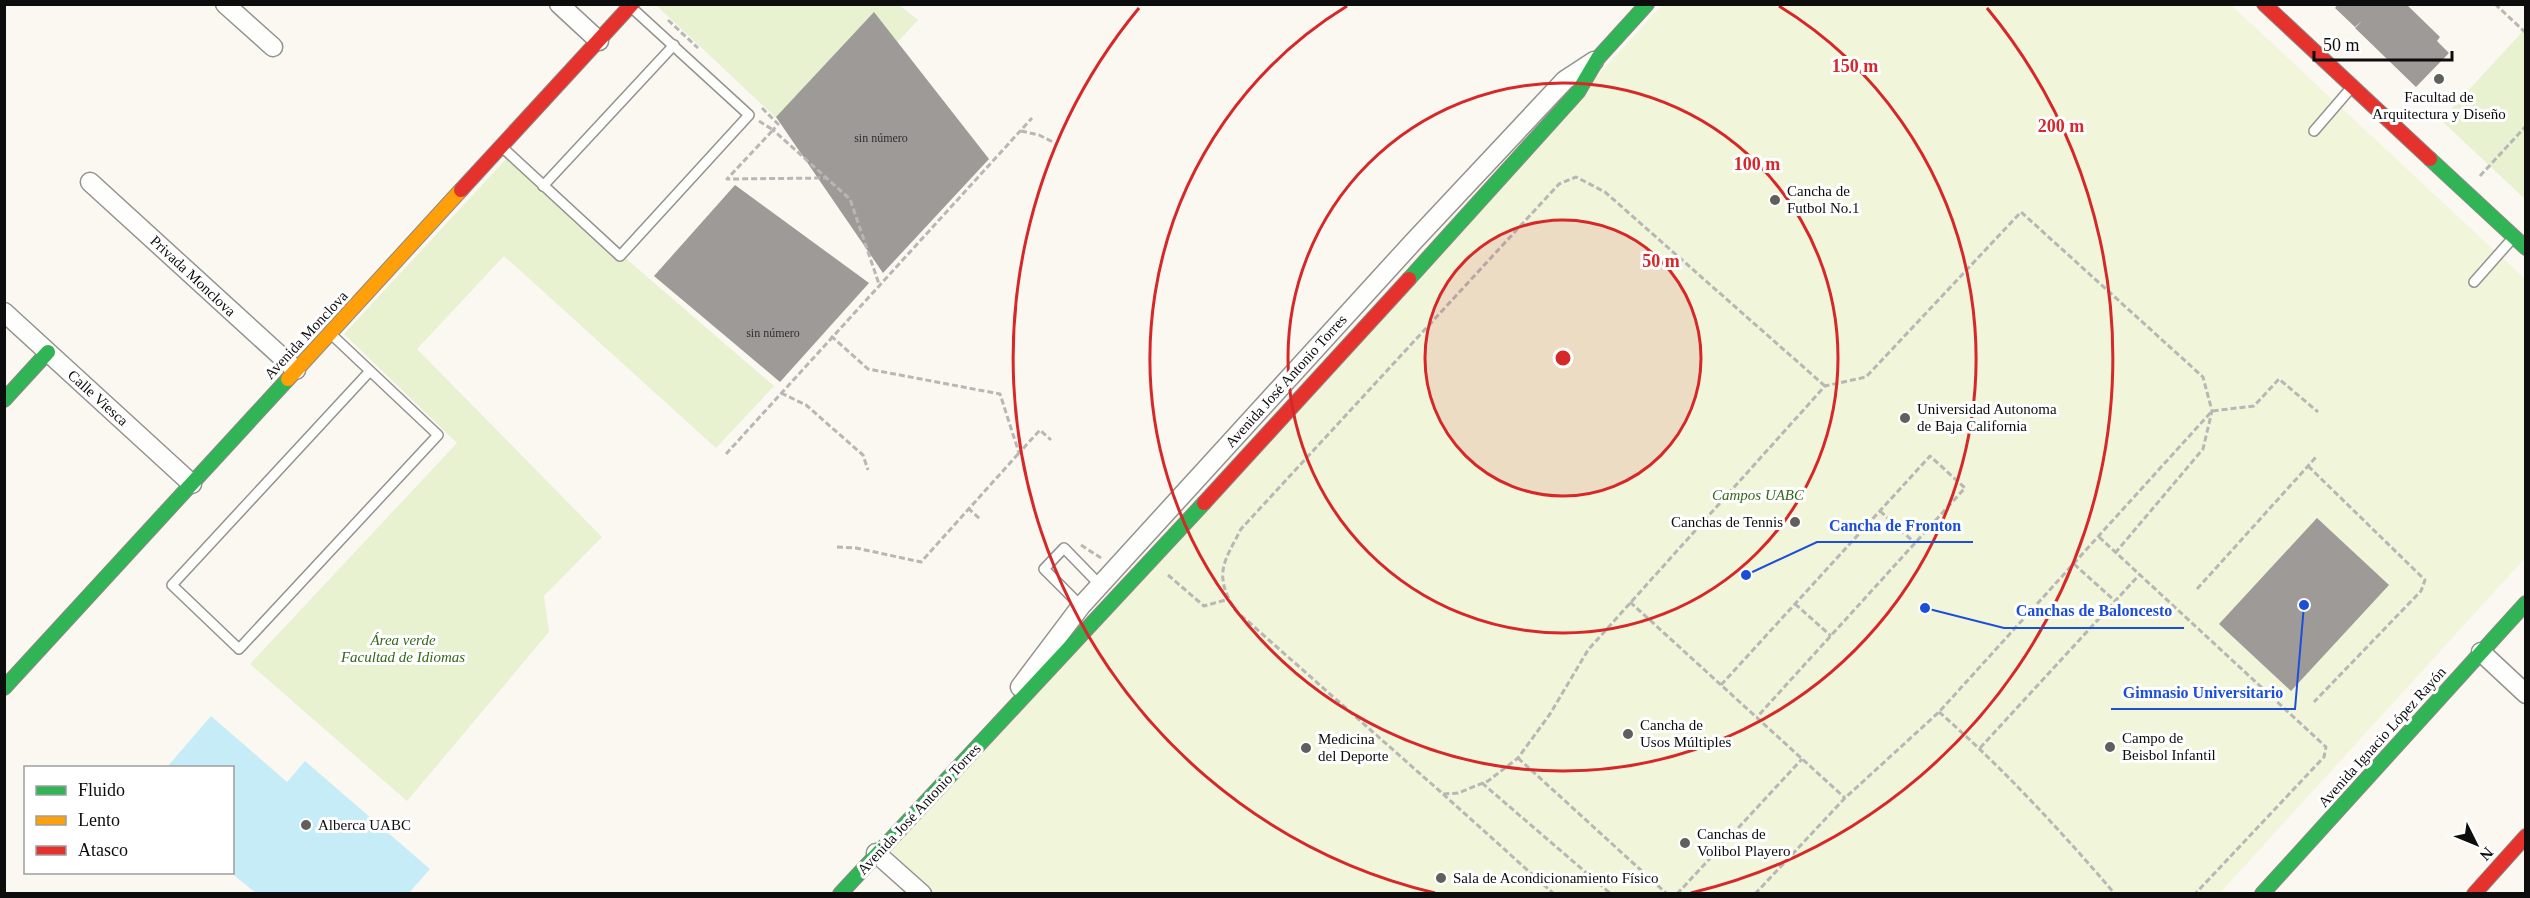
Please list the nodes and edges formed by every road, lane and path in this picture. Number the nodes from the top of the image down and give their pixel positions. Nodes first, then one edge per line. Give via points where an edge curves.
1 (225, 4) edge
2 (559, 4) edge
3 (1647, 4) edge
4 (2264, 4) edge
5 (2495, 4) edge
6 (631, 5) edge
7 (661, 13) dead end
8 (2526, 33) edge
9 (599, 41) junction
10 (674, 45) junction
11 (273, 47) dead end
12 (701, 50) dead end
13 (1598, 58) junction
14 (2351, 88) junction
15 (761, 107) dead end
16 (1032, 118) dead end
17 (2526, 126) edge
18 (773, 130) junction
19 (1021, 131) junction
20 (2314, 131) dead end
21 (1053, 142) dead end
22 (501, 147) junction
23 (827, 178) junction
24 (90, 182) dead end
25 (543, 186) junction
26 (2465, 192) junction
27 (2514, 237) junction
28 (1414, 241) junction
29 (2526, 248) edge
30 (1432, 254) junction
31 (2474, 282) dead end
32 (879, 284) junction
33 (4, 312) edge
34 (330, 333) junction
35 (831, 336) junction
36 (48, 352) junction
37 (296, 370) junction
38 (370, 371) junction
39 (1825, 386) junction
40 (781, 393) junction
41 (1271, 397) junction
42 (4, 400) edge
43 (1288, 410) junction
44 (2212, 411) junction
45 (2318, 412) dead end
46 (1051, 440) dead end
47 (1019, 453) junction
48 (726, 454) dead end
49 (2318, 456) dead end
50 (2308, 466) junction
51 (868, 470) dead end
52 (192, 484) junction
53 (968, 508) junction
54 (1880, 511) junction
55 (980, 519) dead end
56 (2099, 537) junction
57 (1915, 543) junction
58 (837, 547) dead end
59 (2116, 552) junction
60 (2074, 564) junction
61 (1166, 573) dead end
62 (2140, 574) junction
63 (1100, 585) junction
64 (2197, 589) dead end
65 (1229, 599) junction
66 (1115, 601) junction
67 (2115, 601) junction
68 (1630, 602) junction
69 (2526, 603) edge
70 (1795, 604) junction
71 (1081, 606) junction
72 (1096, 620) junction
73 (1831, 636) junction
74 (2481, 652) junction
75 (1721, 685) junction
76 (4, 688) edge
77 (2526, 694) edge
78 (2314, 702) dead end
79 (1939, 712) junction
80 (1757, 717) junction
81 (999, 724) junction
82 (1980, 748) junction
83 (1518, 758) junction
84 (1802, 759) junction
85 (1482, 783) junction
86 (1443, 794) junction
87 (1845, 798) junction
88 (2526, 836) edge
89 (876, 853) junction
90 (840, 894) edge
91 (922, 894) edge
92 (1554, 894) edge
93 (1611, 894) edge
94 (1668, 894) edge
95 (1677, 894) edge
96 (1755, 894) edge
97 (2115, 894) edge
98 (2195, 894) edge
99 (2262, 894) edge
100 (2474, 894) edge

1 - 11 street
2 - 9 street
3 - 13 street, Avenida José Antonio Torres
4 - 14 street
5 - 8 path
6 - 9 street, Avenida Monclova
6 - 10 lane
7 - 12 path
9 - 22 street, Avenida Monclova
10 - 25 lane
10 - 25 lane via 749,115 620,256
13 - 28 street, Avenida José Antonio Torres via 1566,80
13 - 30 street, Avenida José Antonio Torres via 1578,92
14 - 20 lane
14 - 26 street
15 - 18 path via 778,124
16 - 19 path
17 - 26 path
18 - 23 path
18 - 23 path via 727,180
19 - 21 path
19 - 32 path
22 - 25 lane
22 - 34 street, Avenida Monclova
23 - 32 path via 850,199
24 - 37 street, Privada Monclova
26 - 27 street
27 - 29 street
27 - 31 lane
28 - 30 street
28 - 41 street, Avenida José Antonio Torres
30 - 43 street, Avenida José Antonio Torres
32 - 35 path
33 - 36 street, Calle Viesca
34 - 37 street, Avenida Monclova
34 - 38 lane
35 - 40 path
35 - 47 path via 868,369 1000,394
36 - 42 street
36 - 52 street, Calle Viesca
37 - 52 street, Avenida Monclova
38 - 38 lane via 438,435 239,649 172,585
39 - 44 path via 1866,376 2021,212 2203,377
39 - 65 path via 1605,192 1576,177 1559,184 1242,529 1222,564 1224,591
39 - 68 path
40 - 48 path
40 - 51 path via 806,405 863,455
41 - 43 street
41 - 63 street, Avenida José Antonio Torres
43 - 66 street, Avenida José Antonio Torres
44 - 45 path via 2254,406 2279,379
44 - 56 path
44 - 59 path via 2203,449
46 - 47 path via 1040,430
47 - 53 path
49 - 50 path
50 - 64 path
50 - 78 path via 2425,580 2421,591
52 - 76 street, Avenida Monclova
53 - 55 path
53 - 58 path via 921,562
54 - 57 path
54 - 57 path via 1930,456 1965,488
54 - 70 path
56 - 59 path
56 - 60 path
57 - 73 path
59 - 62 path
60 - 67 path
60 - 79 path
61 - 65 path via 1204,606
62 - 67 path
62 - 98 path via 2326,747 2324,757
63 - 66 lane
63 - 71 street, Avenida José Antonio Torres
63 - 71 lane via 1064,548 1044,569
65 - 86 path via 1235,610
66 - 72 street, Avenida José Antonio Torres
67 - 82 path
68 - 75 path
68 - 83 path via 1588,650
69 - 74 street, Avenida Ignacio López Rayón
70 - 73 path
70 - 75 path
71 - 72 lane
71 - 81 street, Avenida José Antonio Torres via 1014,694
72 - 81 street, Avenida José Antonio Torres
73 - 80 path
74 - 77 street
74 - 99 street, Avenida Ignacio López Rayón
75 - 80 path
79 - 82 path
79 - 87 path
80 - 84 path
81 - 89 street, Avenida José Antonio Torres
82 - 97 path
83 - 85 path
83 - 94 path
84 - 87 path
84 - 95 path
85 - 86 path via 1458,793
85 - 93 path
86 - 92 path
87 - 96 path
88 - 100 street
89 - 90 street, Avenida José Antonio Torres
89 - 91 street

